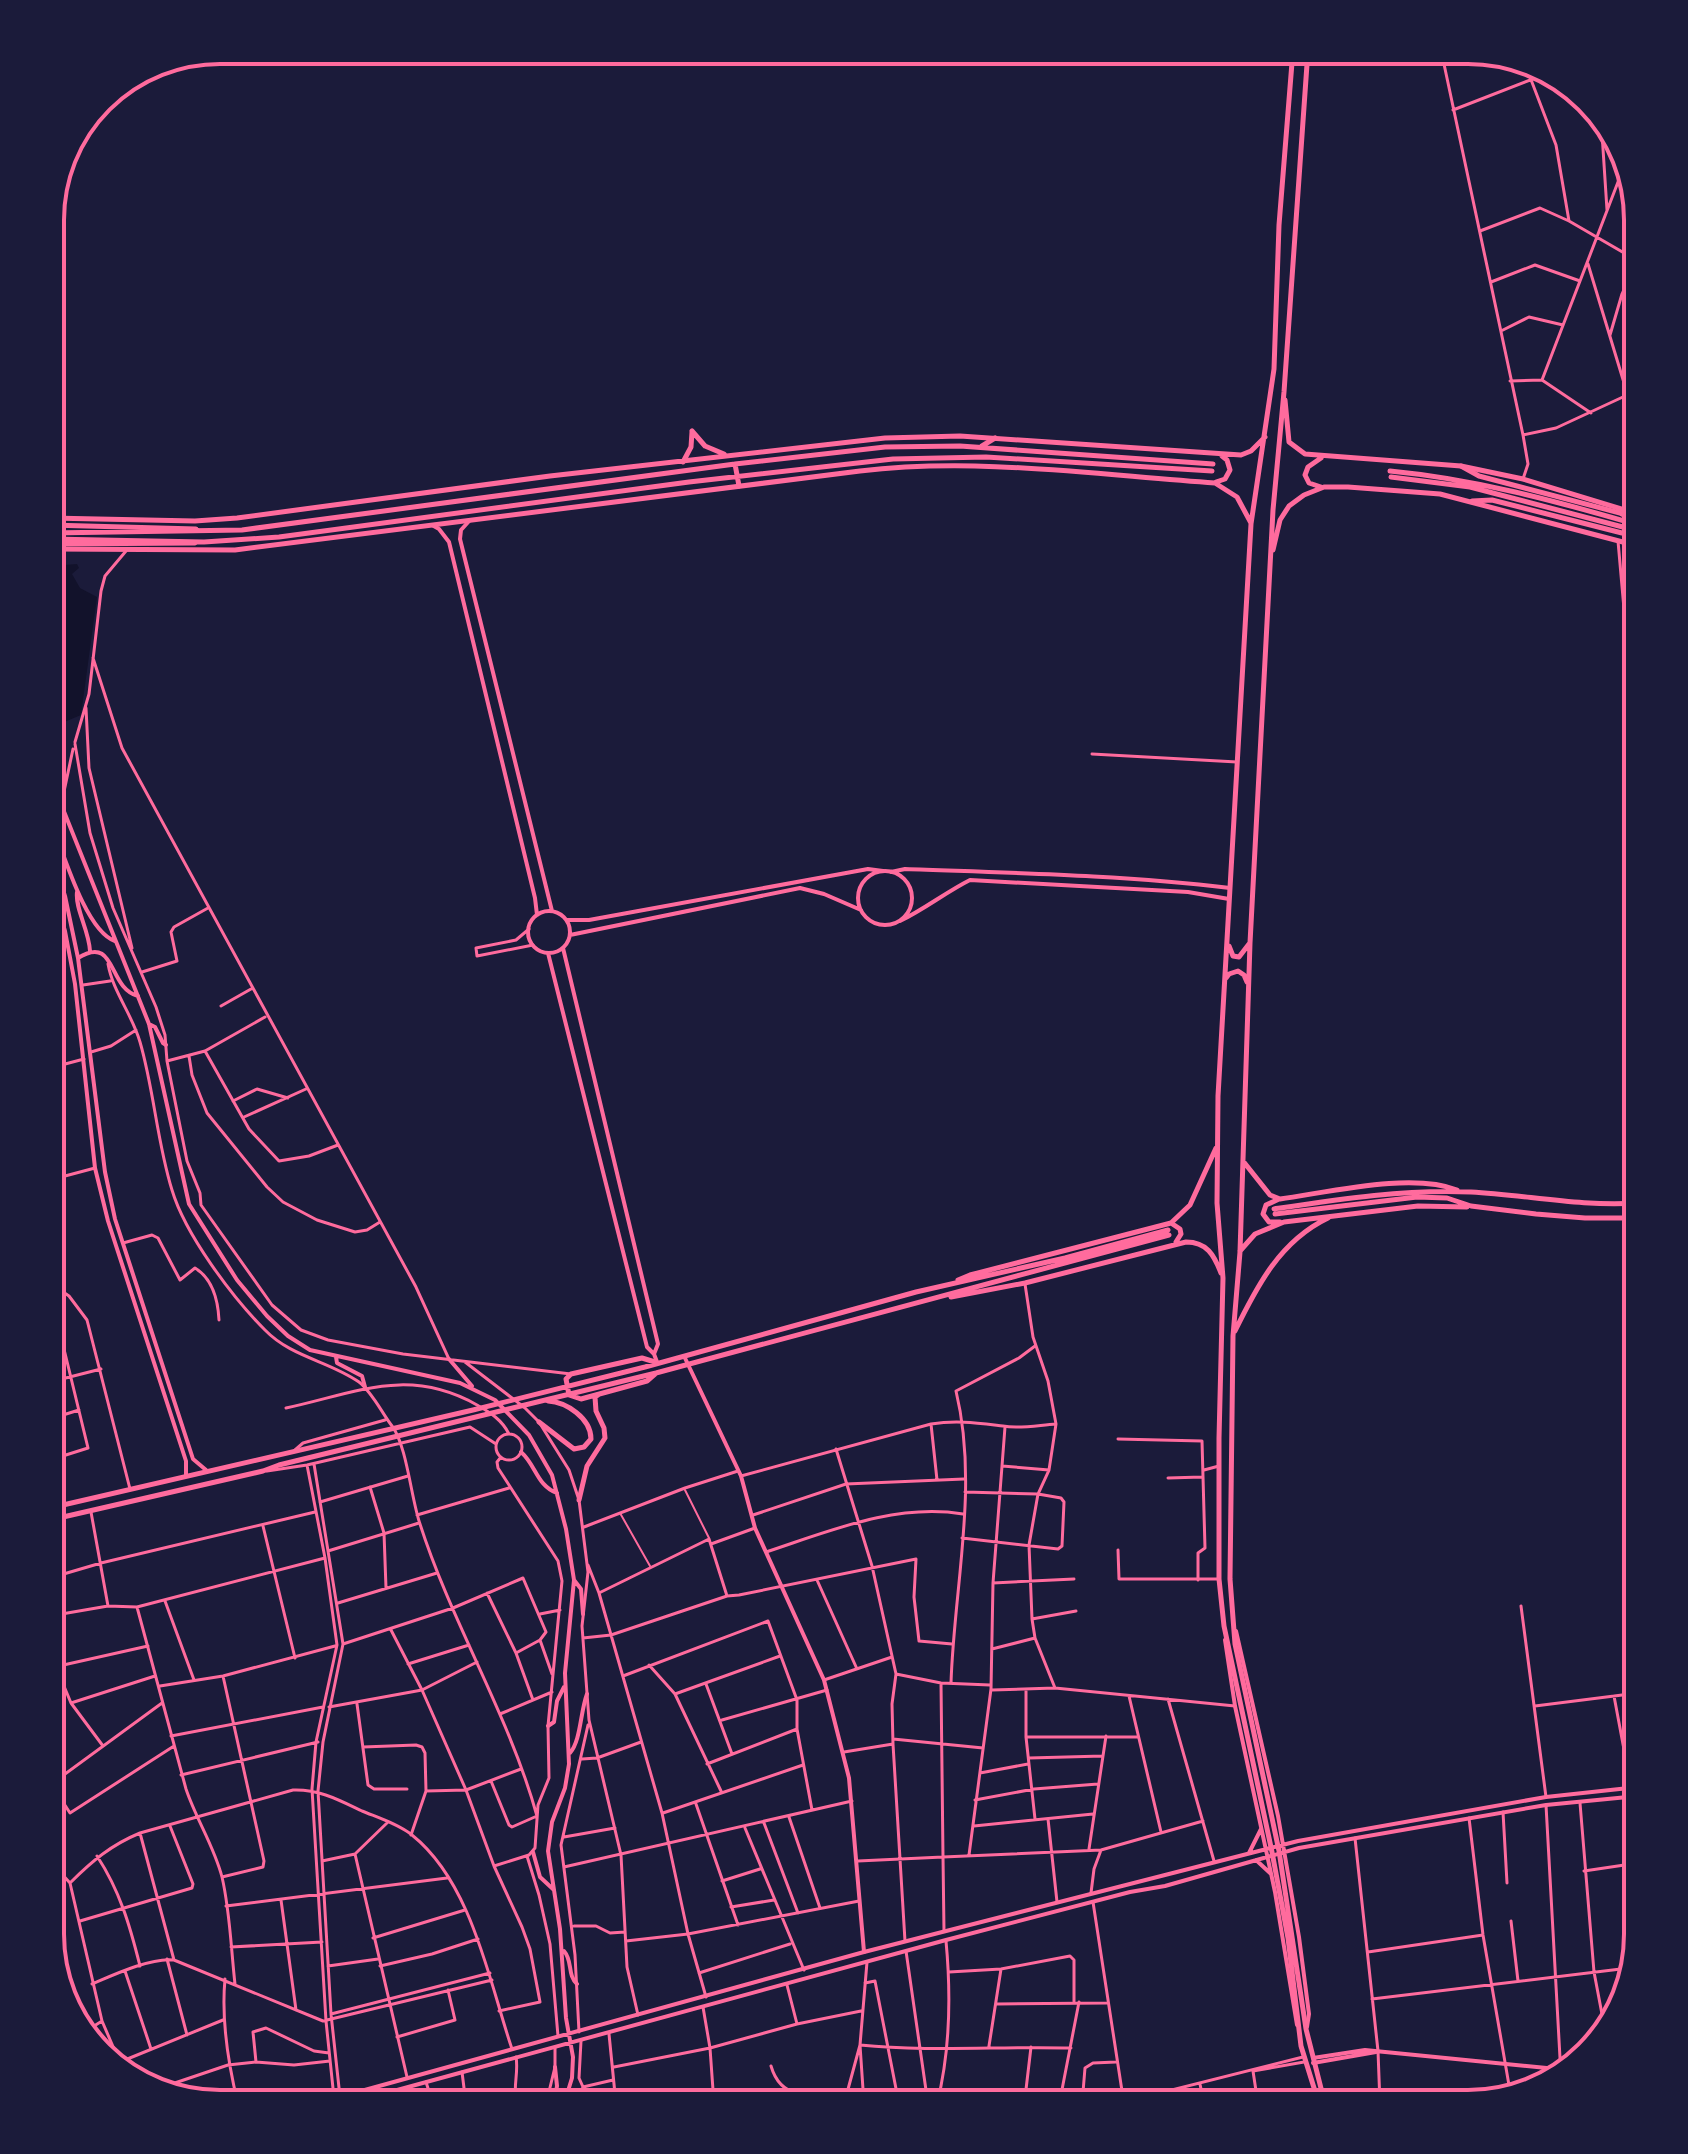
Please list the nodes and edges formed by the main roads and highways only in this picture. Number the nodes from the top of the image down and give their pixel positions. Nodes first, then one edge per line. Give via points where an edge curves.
1 (1292, 64) edge
2 (1307, 64) edge
3 (1279, 225) junction
4 (1295, 226) junction
5 (1278, 253) junction
6 (1293, 253) junction
7 (1284, 392) junction
8 (1266, 436) junction
9 (995, 438) junction
10 (980, 448) junction
11 (1218, 455) junction
12 (732, 456) junction
13 (1322, 457) junction
14 (683, 462) junction
15 (735, 464) junction
16 (1461, 466) junction
17 (737, 476) junction
18 (1215, 483) junction
19 (739, 486) junction
20 (1324, 487) junction
21 (1472, 501) junction
22 (1624, 510) edge
23 (1624, 515) edge
24 (64, 518) edge
25 (472, 518) junction
26 (1624, 520) edge
27 (430, 524) junction
28 (1251, 524) junction
29 (64, 525) edge
30 (1624, 529) edge
31 (205, 530) junction
32 (1624, 533) edge
33 (64, 540) edge
34 (64, 541) edge
35 (1624, 542) edge
36 (64, 543) edge
37 (1270, 562) junction
38 (491, 670) junction
39 (481, 676) junction
40 (64, 812) edge
41 (64, 854) edge
42 (883, 871) junction
43 (891, 872) junction
44 (972, 872) junction
45 (1015, 874) junction
46 (970, 880) junction
47 (799, 881) junction
48 (1014, 882) junction
49 (800, 888) junction
50 (1230, 888) junction
51 (78, 889) junction
52 (64, 893) edge
53 (65, 896) junction
54 (1229, 899) junction
55 (861, 910) junction
56 (552, 911) junction
57 (537, 915) junction
58 (567, 920) junction
59 (900, 921) junction
60 (64, 928) edge
61 (570, 935) junction
62 (115, 941) junction
63 (1227, 941) junction
64 (1250, 943) junction
65 (563, 948) junction
66 (90, 951) junction
67 (548, 953) junction
68 (78, 958) junction
69 (1225, 982) junction
70 (1248, 987) junction
71 (138, 996) junction
72 (149, 1024) junction
73 (81, 1028) junction
74 (88, 1028) junction
75 (166, 1045) road end
76 (1218, 1145) junction
77 (1242, 1160) junction
78 (1462, 1192) junction
79 (1280, 1199) junction
80 (1624, 1203) edge
81 (1586, 1204) junction
82 (1471, 1206) junction
83 (1333, 1216) junction
84 (1585, 1218) junction
85 (1624, 1218) edge
86 (1284, 1222) junction
87 (1171, 1223) junction
88 (1176, 1243) junction
89 (1240, 1252) junction
90 (1223, 1278) junction
91 (950, 1284) junction
92 (946, 1297) junction
93 (1233, 1336) junction
94 (654, 1354) junction
95 (684, 1356) junction
96 (336, 1357) junction
97 (449, 1359) road end
98 (658, 1363) junction
99 (686, 1365) junction
100 (656, 1373) junction
101 (365, 1387) road end
102 (473, 1388) junction
103 (599, 1395) junction
104 (539, 1400) junction
105 (539, 1422) road end
106 (521, 1452) road end
107 (193, 1459) junction
108 (186, 1461) junction
109 (206, 1470) junction
110 (186, 1476) junction
111 (558, 1493) junction
112 (579, 1500) road end
113 (64, 1505) edge
114 (64, 1517) edge
115 (574, 1580) junction
116 (583, 1614) road end
117 (1233, 1623) junction
118 (1224, 1626) junction
119 (1233, 1646) junction
120 (566, 1685) junction
121 (587, 1694) road end
122 (548, 1726) road end
123 (570, 1753) junction
124 (1624, 1788) edge
125 (1546, 1797) junction
126 (1624, 1798) edge
127 (1546, 1805) junction
128 (1278, 1816) junction
129 (1261, 1820) junction
130 (1404, 1821) junction
131 (1395, 1822) junction
132 (1262, 1827) junction
133 (1404, 1830) junction
134 (1394, 1832) junction
135 (1281, 1835) junction
136 (1298, 1841) junction
137 (1283, 1845) junction
138 (1299, 1848) junction
139 (1266, 1849) junction
140 (533, 1852) road end
141 (1284, 1852) junction
142 (1249, 1853) junction
143 (1268, 1856) junction
144 (1254, 1859) junction
145 (1287, 1864) junction
146 (1271, 1874) junction
147 (1166, 1875) junction
148 (1149, 1879) junction
149 (1169, 1884) junction
150 (1150, 1888) junction
151 (1291, 1889) junction
152 (554, 1890) junction
153 (1275, 1892) junction
154 (1002, 1917) junction
155 (1004, 1925) junction
156 (562, 1949) junction
157 (864, 1952) junction
158 (577, 1984) road end
159 (1303, 2030) junction
160 (512, 2049) junction
161 (516, 2057) junction
162 (1309, 2060) junction
163 (555, 2067) road end
164 (1545, 2069) edge
165 (365, 2090) edge
166 (397, 2090) edge
167 (556, 2090) edge
168 (568, 2090) edge
169 (1318, 2090) edge

1 - 3 main road
2 - 4 main road
3 - 4 main road via 1287,231
3 - 5 main road
4 - 6 main road
5 - 6 main road via 1286,248
5 - 8 main road
6 - 7 main road
7 - 13 main road via 1289,442 1305,454
7 - 37 main road
8 - 11 main road via 1248,453
8 - 28 main road
9 - 10 main road
9 - 11 main road
9 - 12 main road via 885,438
10 - 15 main road via 885,447
10 - 17 main road via 1212,468 960,457 876,460
11 - 18 main road via 1230,470
12 - 14 main road
12 - 14 main road via 709,449 692,431
13 - 16 main road
13 - 20 main road via 1305,475 1309,483
14 - 24 main road via 237,518
15 - 17 main road
15 - 31 main road via 242,530
16 - 22 main road
16 - 23 main road via 1479,476
17 - 19 main road
17 - 34 main road via 279,537
18 - 19 main road via 928,467
18 - 28 main road via 1237,497
19 - 25 main road
20 - 21 main road via 1423,492
20 - 37 main road via 1289,506 1280,520
21 - 32 main road via 1502,502
21 - 35 main road
25 - 27 main road
25 - 38 main road via 460,539
26 - 30 main road via 1501,487 1390,474 1470,487
27 - 36 main road via 235,550 126,551
27 - 39 main road via 449,542
28 - 50 main road
29 - 31 main road
31 - 33 main road
37 - 64 main road
38 - 39 main road
38 - 56 main road
39 - 57 main road
40 - 62 main road
41 - 51 main road
42 - 43 main road
42 - 47 main road
42 - 55 main road via 861,885
43 - 44 main road
43 - 59 main road via 905,880 912,894
44 - 45 main road
44 - 46 main road
45 - 48 main road
45 - 50 main road
46 - 48 main road
46 - 59 main road
47 - 49 main road
47 - 58 main road
48 - 54 main road
49 - 55 main road
49 - 61 main road
50 - 54 main road
51 - 53 main road
51 - 62 main road via 99,931
51 - 66 main road via 76,901
52 - 53 main road
53 - 68 main road
54 - 63 main road
55 - 59 main road via 878,924
56 - 57 main road
56 - 58 main road
57 - 67 main road via 529,929 533,945
58 - 61 main road
60 - 73 main road
61 - 65 main road
62 - 71 main road
63 - 64 main road via 1236,957
63 - 69 main road
64 - 70 main road
65 - 67 main road
65 - 94 main road via 658,1344
66 - 68 main road
66 - 71 main road via 100,952 123,987
67 - 94 main road via 647,1347
68 - 74 main road
69 - 70 main road via 1238,971
69 - 76 main road
70 - 77 main road
71 - 72 main road
72 - 75 main road
72 - 96 main road via 192,1212 267,1316 310,1350
73 - 74 main road
73 - 108 main road via 95,1168
74 - 107 main road via 105,1172
76 - 87 main road via 1190,1205
76 - 90 main road
77 - 79 main road
77 - 89 main road
78 - 79 main road via 1441,1183 1397,1183
78 - 81 main road
78 - 82 main road via 1387,1193 1275,1211 1417,1197
79 - 86 main road via 1266,1205 1263,1214 1269,1222
80 - 81 main road
81 - 84 main road
82 - 83 main road
82 - 84 main road
83 - 86 main road
83 - 93 main road via 1296,1237 1267,1271
84 - 85 main road
86 - 89 main road via 1255,1234
87 - 88 main road via 1181,1234
87 - 91 main road
88 - 90 main road via 1205,1246
88 - 92 main road via 1025,1283
89 - 93 main road
90 - 118 main road via 1219,1579
91 - 92 main road via 1168,1233
91 - 95 main road
92 - 99 main road
93 - 117 main road
94 - 98 main road
95 - 98 main road
95 - 99 main road
96 - 101 main road via 337,1363 362,1376
96 - 102 main road
97 - 102 main road
98 - 103 main road via 642,1358 566,1379 569,1395
98 - 109 main road via 323,1447
99 - 100 main road
99 - 157 main road via 739,1474 755,1528 824,1680 852,1801
100 - 103 main road via 647,1381
100 - 104 main road
102 - 111 main road via 505,1407 529,1435
103 - 112 main road via 595,1406 605,1438 587,1466
104 - 105 main road via 570,1407 589,1428 591,1439 574,1449
104 - 114 main road
106 - 111 main road via 546,1488
107 - 108 main road
107 - 109 main road
108 - 110 main road
109 - 110 main road
110 - 113 main road
111 - 115 main road
115 - 116 main road via 581,1589
115 - 120 main road
117 - 119 main road
117 - 128 main road
118 - 119 main road
118 - 129 main road via 1235,1706
119 - 159 main road
119 - 159 main road via 1279,1851
120 - 122 main road
120 - 123 main road
121 - 123 main road
123 - 152 main road via 549,1836
124 - 125 main road
125 - 127 main road
125 - 130 main road
126 - 127 main road
127 - 133 main road
128 - 129 main road via 1270,1826
128 - 135 main road
129 - 132 main road
130 - 131 main road
130 - 133 main road
131 - 134 main road
131 - 136 main road
132 - 139 main road
132 - 142 main road
133 - 134 main road
134 - 138 main road
135 - 136 main road
135 - 137 main road
136 - 137 main road
137 - 139 main road
137 - 141 main road
138 - 141 main road
138 - 145 main road
139 - 142 main road
139 - 143 main road
140 - 152 main road via 540,1877
141 - 143 main road
141 - 145 main road
142 - 147 main road
143 - 144 main road
143 - 146 main road
144 - 146 main road
144 - 149 main road
145 - 151 main road
146 - 153 main road
147 - 148 main road
147 - 149 main road via 1163,1880
148 - 150 main road via 1154,1884
148 - 154 main road
149 - 150 main road
150 - 155 main road
151 - 153 main road via 1280,1884
151 - 159 main road via 1309,2014
152 - 156 main road
153 - 159 main road via 1293,2015
154 - 155 main road
154 - 157 main road
155 - 161 main road
156 - 158 main road
156 - 168 main road via 573,2057
157 - 160 main road
159 - 162 main road
160 - 161 main road
160 - 165 main road
161 - 166 main road
162 - 164 main road via 1378,2051
162 - 169 main road
163 - 167 main road

